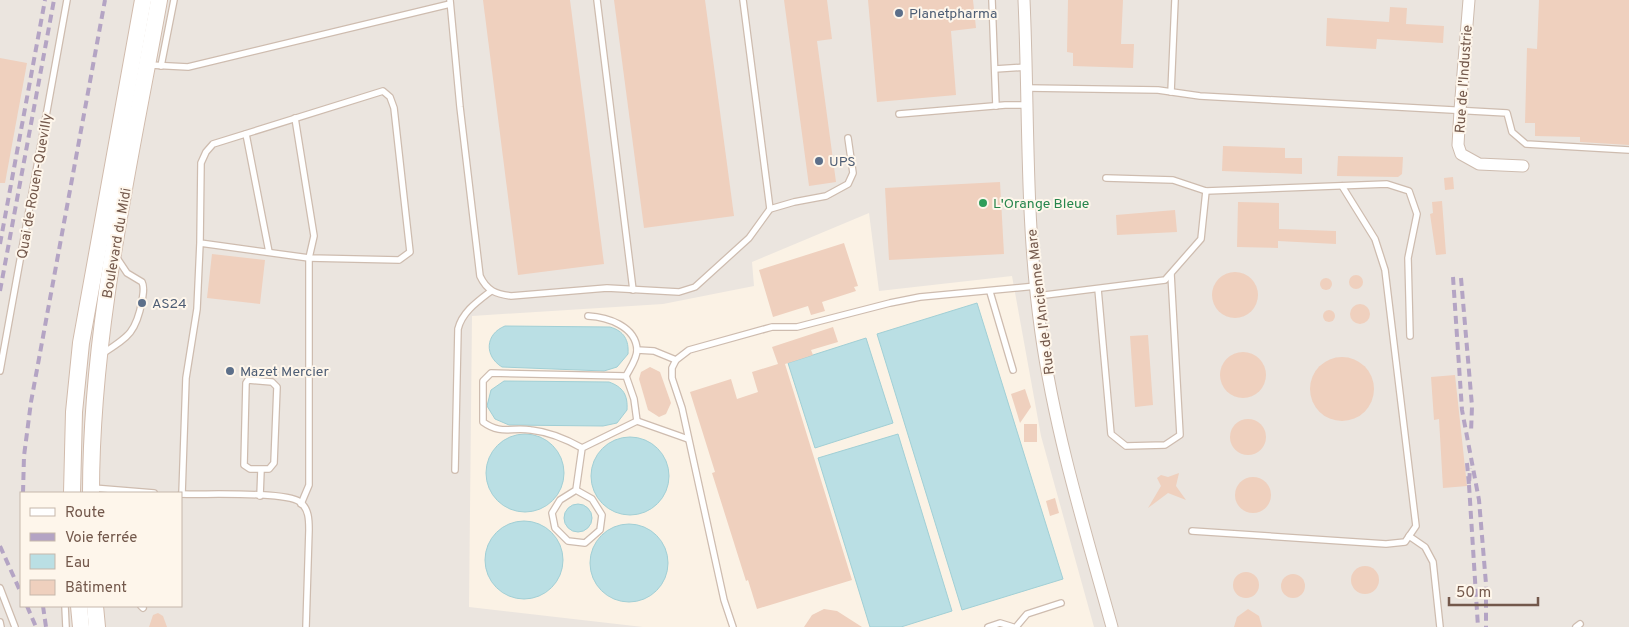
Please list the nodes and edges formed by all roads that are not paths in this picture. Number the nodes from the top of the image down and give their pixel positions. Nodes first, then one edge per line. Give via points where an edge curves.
1 (67, 0) edge
2 (143, 0) edge
3 (159, 0) edge
4 (174, 0) edge
5 (597, 0) edge
6 (743, 0) edge
7 (992, 0) edge
8 (1024, 0) edge
9 (1175, 0) edge
10 (1469, 0) edge
11 (450, 2) edge
12 (154, 66) junction
13 (1027, 67) junction
14 (995, 69) junction
15 (1028, 88) junction
16 (1172, 92) junction
17 (1026, 105) junction
18 (996, 106) junction
19 (1460, 110) junction
20 (899, 114) dead end
21 (296, 118) junction
22 (246, 134) junction
23 (848, 138) dead end
24 (1629, 150) edge
25 (1523, 166) dead end
26 (1106, 178) dead end
27 (1342, 186) junction
28 (1206, 191) junction
29 (770, 209) junction
30 (200, 243) junction
31 (114, 250) junction
32 (269, 252) junction
33 (309, 258) junction
34 (1170, 274) junction
35 (1098, 289) junction
36 (633, 290) junction
37 (492, 291) junction
38 (1037, 291) junction
39 (990, 292) junction
40 (588, 316) dead end
41 (1410, 336) dead end
42 (637, 350) junction
43 (98, 356) junction
44 (676, 360) junction
45 (1013, 370) dead end
46 (0, 371) edge
47 (626, 376) junction
48 (636, 421) junction
49 (688, 439) junction
50 (582, 448) junction
51 (261, 470) junction
52 (455, 470) dead end
53 (576, 490) junction
54 (83, 491) edge
55 (118, 492) edge
56 (182, 494) edge
57 (260, 496) junction
58 (301, 504) junction
59 (1192, 531) dead end
60 (1409, 536) junction
61 (0, 588) edge
62 (1060, 603) dead end
63 (65, 607) edge
64 (79, 607) edge
65 (95, 607) edge
66 (0, 622) edge
67 (1, 627) edge
68 (15, 627) edge
69 (66, 627) edge
70 (81, 627) edge
71 (97, 627) edge
72 (306, 627) edge
73 (733, 627) edge
74 (988, 627) edge
75 (1014, 627) edge
76 (1112, 627) edge
77 (1440, 627) edge

1 - 46 lane, Quai de Rouen-Quevilly
2 - 54 main road, Boulevard du Midi via 79,356 84,390
3 - 12 main road, Boulevard du Midi
4 - 12 lane
5 - 36 lane
6 - 29 lane
7 - 14 lane
8 - 13 street, Rue de l'Ancienne Mare
9 - 16 lane
10 - 19 street, Rue de l'Industrie
11 - 12 lane via 188,67
11 - 37 lane via 480,276
12 - 31 main road, Boulevard du Midi
13 - 14 lane
13 - 15 street, Rue de l'Ancienne Mare
14 - 18 lane
15 - 16 lane
15 - 17 street, Rue de l'Ancienne Mare
16 - 19 lane
17 - 18 lane
17 - 38 street, Rue de l'Ancienne Mare via 1030,221
18 - 20 lane
19 - 24 lane via 1507,113 1512,132 1526,144
19 - 25 street, Rue de l'Industrie via 1458,145 1466,159 1479,164
21 - 22 lane
21 - 33 lane via 314,236
21 - 33 lane via 382,91 390,97 394,108 410,252 399,260
22 - 30 lane via 213,144 201,163
22 - 32 lane
23 - 29 lane via 853,174 848,184 826,196
26 - 28 lane via 1173,180
27 - 28 lane
27 - 41 lane via 1387,184 1409,191 1417,214 1408,258
27 - 60 lane via 1375,239 1385,270 1416,526
28 - 34 lane via 1201,239
29 - 36 lane via 749,238 695,287 680,292
30 - 32 lane
30 - 56 lane via 197,308 186,378
31 - 43 main road, Boulevard du Midi
31 - 43 lane via 122,268 142,282 144,289 133,332
32 - 33 lane
33 - 58 lane via 309,484
34 - 35 lane via 1165,280
34 - 35 lane via 1180,435 1165,446 1126,446 1111,434
35 - 38 lane
36 - 37 lane via 607,288 511,296
37 - 52 lane via 474,305 458,329
38 - 39 lane
38 - 76 street, Rue de l'Ancienne Mare via 1040,332 1057,425
39 - 44 lane via 920,298 867,307 797,327 772,327 689,350
39 - 45 lane
40 - 42 lane via 604,317 623,326
42 - 44 lane via 654,351
42 - 47 lane
43 - 54 main road, Boulevard du Midi
44 - 49 lane via 672,378
47 - 48 lane via 634,398
47 - 50 lane via 491,372 484,381 483,422 494,430 530,430 560,436
48 - 49 lane
48 - 50 lane
49 - 73 lane
50 - 53 lane
51 - 51 lane via 244,465 248,380 272,382 277,388 274,463 269,469
51 - 57 lane
53 - 53 lane via 560,500 552,513 555,528 568,541 585,543 600,530 602,515 592,499
54 - 55 lane
56 - 57 lane
57 - 58 lane via 290,498
58 - 72 lane via 307,511 309,530
59 - 60 lane via 1386,544 1405,542
60 - 77 lane via 1425,547 1433,562
61 - 68 lane
62 - 75 lane via 1027,614
63 - 69 lane
64 - 70 main road
65 - 71 main road
66 - 67 lane
74 - 75 lane via 1000,623

